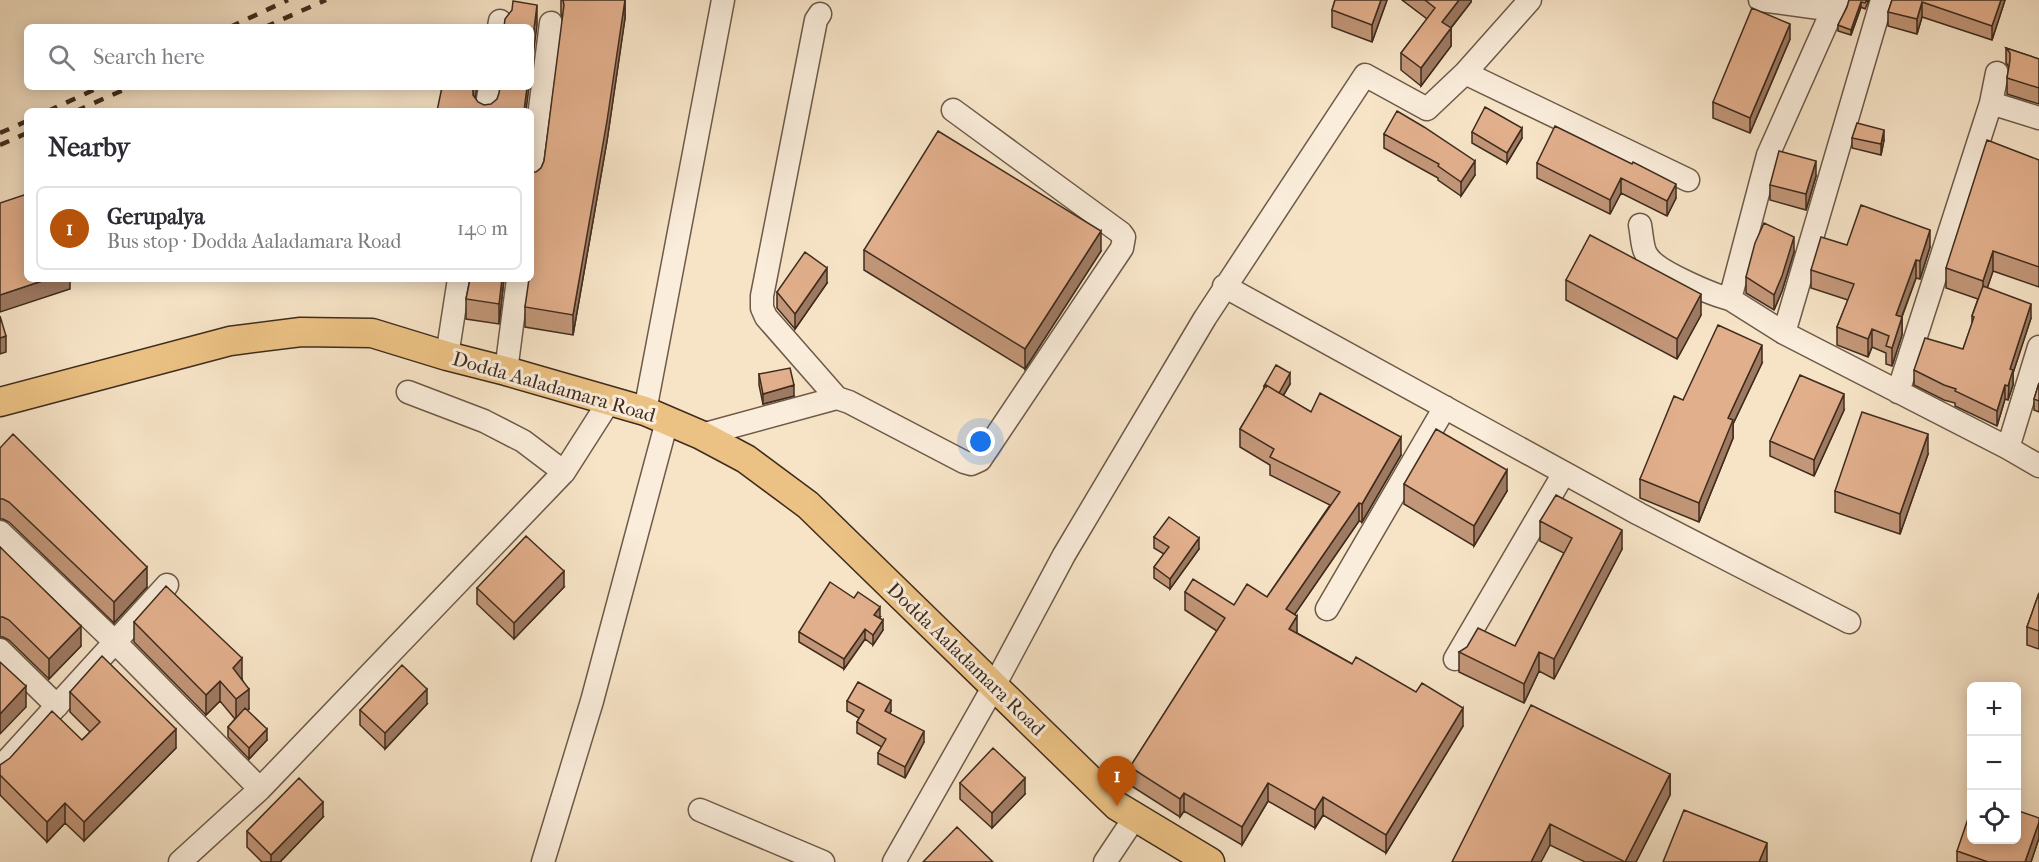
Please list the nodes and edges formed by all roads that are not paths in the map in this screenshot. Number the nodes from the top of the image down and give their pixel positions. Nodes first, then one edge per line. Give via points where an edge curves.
1 (723, 0) edge
2 (1530, 0) edge
3 (1760, 0) edge
4 (1881, 0) edge
5 (1835, 5) edge
6 (820, 14) dead end
7 (551, 22) dead end
8 (1465, 73) junction
9 (1997, 73) dead end
10 (490, 90) edge
11 (1991, 103) junction
12 (486, 108) edge
13 (953, 110) dead end
14 (2039, 118) edge
15 (534, 155) edge
16 (1688, 180) dead end
17 (1640, 225) dead end
18 (459, 282) edge
19 (518, 282) edge
20 (1224, 286) junction
21 (1730, 300) junction
22 (1785, 333) junction
23 (2039, 347) edge
24 (447, 356) junction
25 (506, 371) junction
26 (408, 392) dead end
27 (1898, 392) junction
28 (837, 398) junction
29 (610, 400) junction
30 (0, 402) edge
31 (1445, 407) junction
32 (656, 416) junction
33 (701, 435) junction
34 (2008, 448) junction
35 (2039, 466) edge
36 (564, 472) junction
37 (1564, 473) junction
38 (0, 532) edge
39 (167, 585) edge
40 (1327, 609) dead end
41 (1849, 622) dead end
42 (114, 642) junction
43 (0, 650) edge
44 (1455, 659) dead end
45 (994, 686) junction
46 (57, 706) junction
47 (0, 768) edge
48 (260, 789) junction
49 (700, 810) dead end
50 (1135, 817) junction
51 (180, 862) edge
52 (543, 862) edge
53 (823, 862) edge
54 (894, 862) edge
55 (1105, 862) edge
56 (1210, 862) edge

1 - 32 street
2 - 8 street
3 - 5 street
4 - 22 street
5 - 21 street via 1768,155
6 - 28 street via 813,32 762,308
7 - 15 street
8 - 16 street
8 - 20 street via 1427,109 1365,75
9 - 11 street
10 - 12 street
11 - 14 street
11 - 27 street
13 - 28 street via 1122,232 1122,248 976,463 964,462
17 - 21 street via 1647,256 1654,263
18 - 24 street
19 - 25 street
20 - 31 street
20 - 45 street via 1064,555
21 - 22 street
22 - 27 street
23 - 34 street
24 - 25 main road, Dodda Aaladamara Road
24 - 30 main road, Dodda Aaladamara Road via 372,333 301,332 230,341
25 - 29 main road, Dodda Aaladamara Road
26 - 36 street via 484,421 523,441
27 - 34 street
28 - 33 street
29 - 32 main road, Dodda Aaladamara Road
29 - 36 street
31 - 37 street
31 - 40 street
32 - 33 main road, Dodda Aaladamara Road
32 - 52 street via 592,701
33 - 45 main road, Dodda Aaladamara Road via 746,459 808,505
34 - 35 street
36 - 48 street
37 - 41 street
37 - 44 street
38 - 42 street
39 - 42 street
42 - 46 street
42 - 48 street
43 - 46 street
45 - 50 main road, Dodda Aaladamara Road via 1117,806
45 - 54 street
46 - 47 street
48 - 51 street
49 - 53 street
50 - 55 street
50 - 56 main road, Dodda Aaladamara Road

